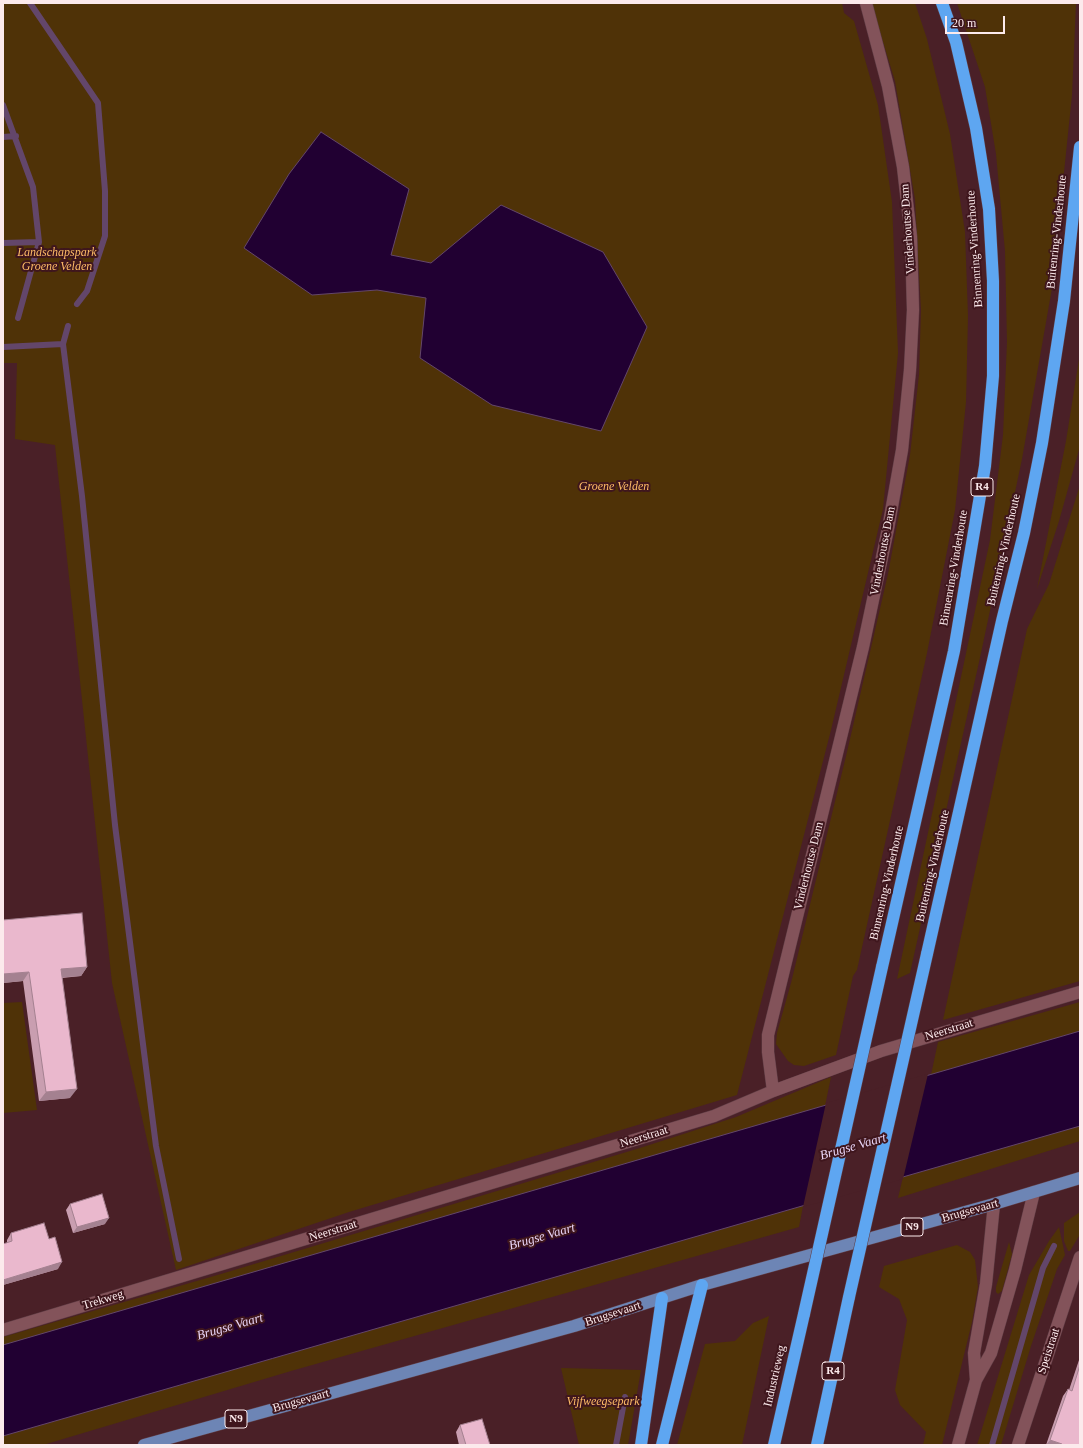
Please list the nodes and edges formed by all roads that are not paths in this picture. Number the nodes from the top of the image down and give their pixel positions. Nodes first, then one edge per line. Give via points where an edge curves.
1 (866, 3) edge
2 (942, 3) edge
3 (1080, 147) edge
4 (1080, 992) edge
5 (773, 1092) junction
6 (1080, 1178) edge
7 (1034, 1192) junction
8 (994, 1204) junction
9 (1080, 1257) edge
10 (203, 1270) joint
11 (702, 1285) junction
12 (662, 1298) junction
13 (804, 1314) joint
14 (3, 1330) edge
15 (976, 1380) junction
16 (144, 1445) edge
17 (641, 1445) edge
18 (662, 1445) edge
19 (774, 1445) edge
20 (817, 1445) edge
21 (958, 1445) edge
22 (1018, 1445) edge

1 - 5 street, Vinderhoutse Dam via 888,86 903,166 911,251 913,310 910,370 902,450 863,647 768,1035
2 - 13 highway, Binnenring-Vinderhoute / R4, bridge via 956,42 976,128 989,209 993,281 993,376 985,466 954,651
3 - 20 highway, Buitenring-Vinderhoute / R4, bridge via 1065,293 1042,443 1024,533 1000,627
4 - 5 street, Neerstraat via 881,1051
5 - 10 street, Neerstraat via 714,1116
6 - 7 main road, Brugsevaart / N9
7 - 8 main road, Brugsevaart / N9
7 - 15 street via 991,1353
8 - 11 main road, Brugsevaart / N9
8 - 15 street via 986,1284 974,1353
9 - 22 street, Speistraat
10 - 14 street, Trekweg
11 - 12 main road, Brugsevaart / N9
11 - 18 highway
12 - 16 main road, Brugsevaart / N9 via 574,1326
12 - 17 highway
13 - 19 highway, Industrieweg / R4
15 - 21 street

